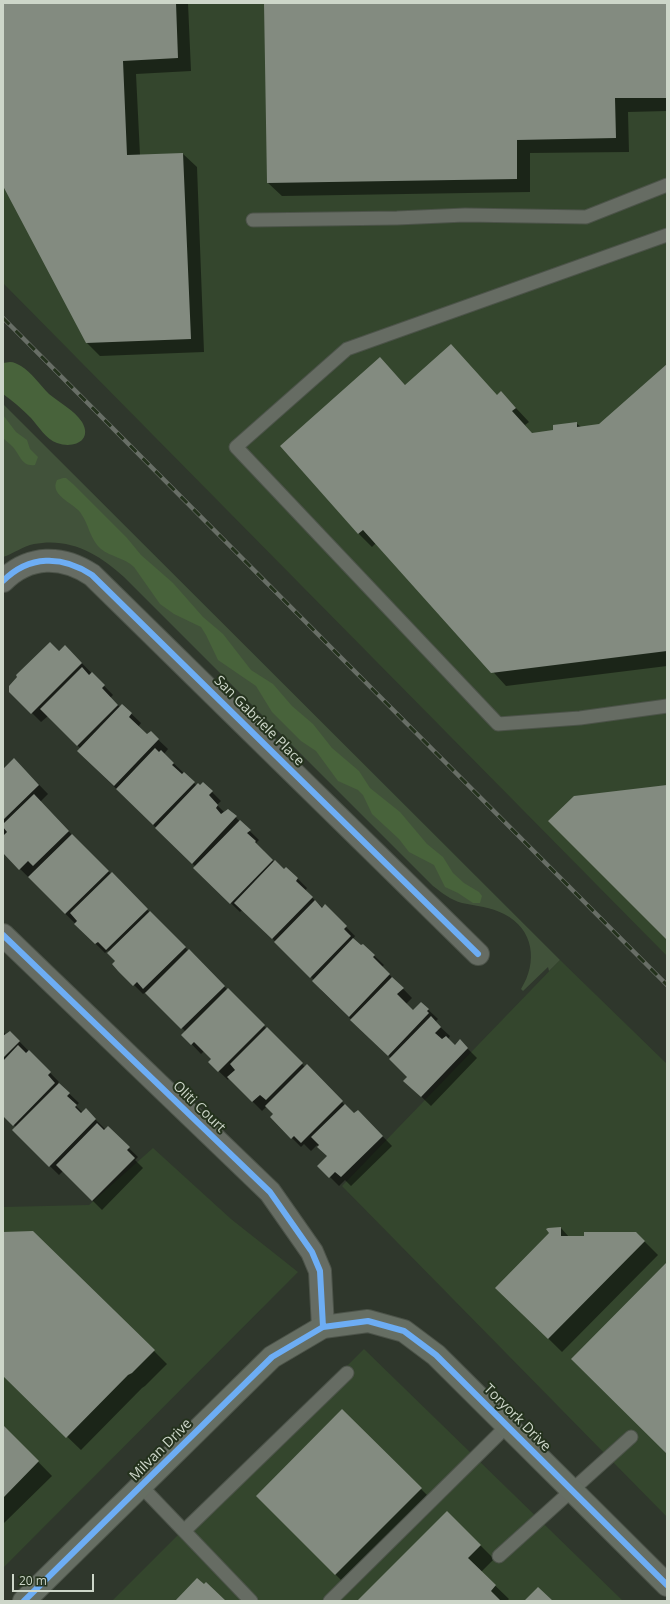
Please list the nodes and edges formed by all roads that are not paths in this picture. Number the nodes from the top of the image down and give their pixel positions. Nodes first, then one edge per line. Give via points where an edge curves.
1 (667, 185) edge
2 (253, 220) dead end
3 (667, 235) edge
4 (3, 581) edge
5 (667, 706) edge
6 (3, 935) edge
7 (478, 954) dead end
8 (323, 1327) junction
9 (347, 1373) dead end
10 (507, 1426) junction
11 (631, 1438) dead end
12 (141, 1486) junction
13 (572, 1490) junction
14 (184, 1531) junction
15 (499, 1556) dead end
16 (667, 1585) edge
17 (24, 1601) edge
18 (251, 1601) edge
19 (330, 1601) edge

1 - 2 lane via 586,217 465,215
3 - 5 lane via 347,349 236,448 498,724 580,718
4 - 7 street, San Gabriele Place via 18,569 40,561 62,562 92,575
6 - 8 street, Oliti Court via 270,1192 312,1252 320,1271
8 - 10 street, Toryork Drive via 368,1321 404,1331 436,1355
8 - 12 street, Milvan Drive via 272,1357
9 - 14 lane
10 - 13 street, Toryork Drive
10 - 19 lane
11 - 13 lane
12 - 14 lane
12 - 17 street, Milvan Drive
13 - 15 lane
13 - 16 street, Toryork Drive
14 - 18 lane

